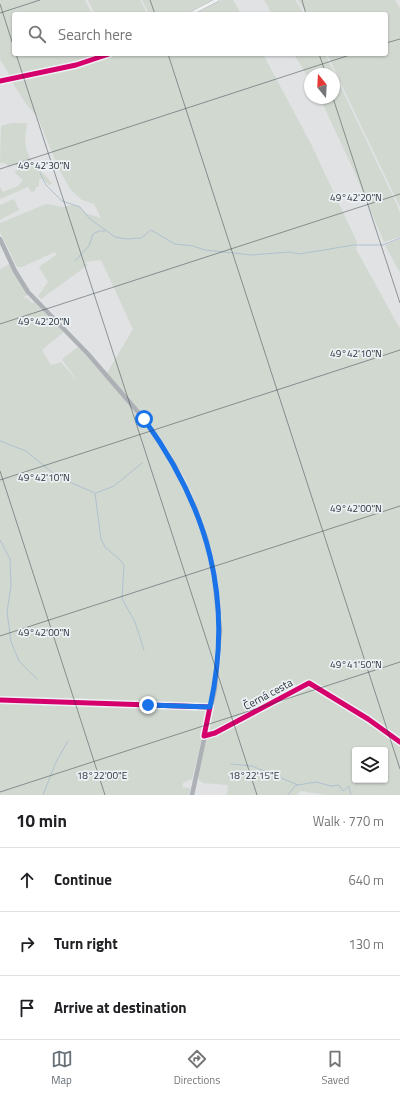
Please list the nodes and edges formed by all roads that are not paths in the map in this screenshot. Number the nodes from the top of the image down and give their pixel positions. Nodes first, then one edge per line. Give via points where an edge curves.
1 (217, 0) edge
2 (194, 12) edge
3 (103, 56) edge
4 (0, 81) edge
5 (0, 239) edge
6 (0, 700) edge
7 (210, 707) junction
8 (204, 736) junction
9 (400, 742) edge
10 (192, 795) edge

1 - 2 street
3 - 4 street via 76,65
5 - 7 main road via 29,294 88,354 144,419 174,464 195,507 210,552 220,630
6 - 7 street
7 - 8 main road
8 - 9 street, Černá cesta via 216,733 309,683
8 - 10 main road

